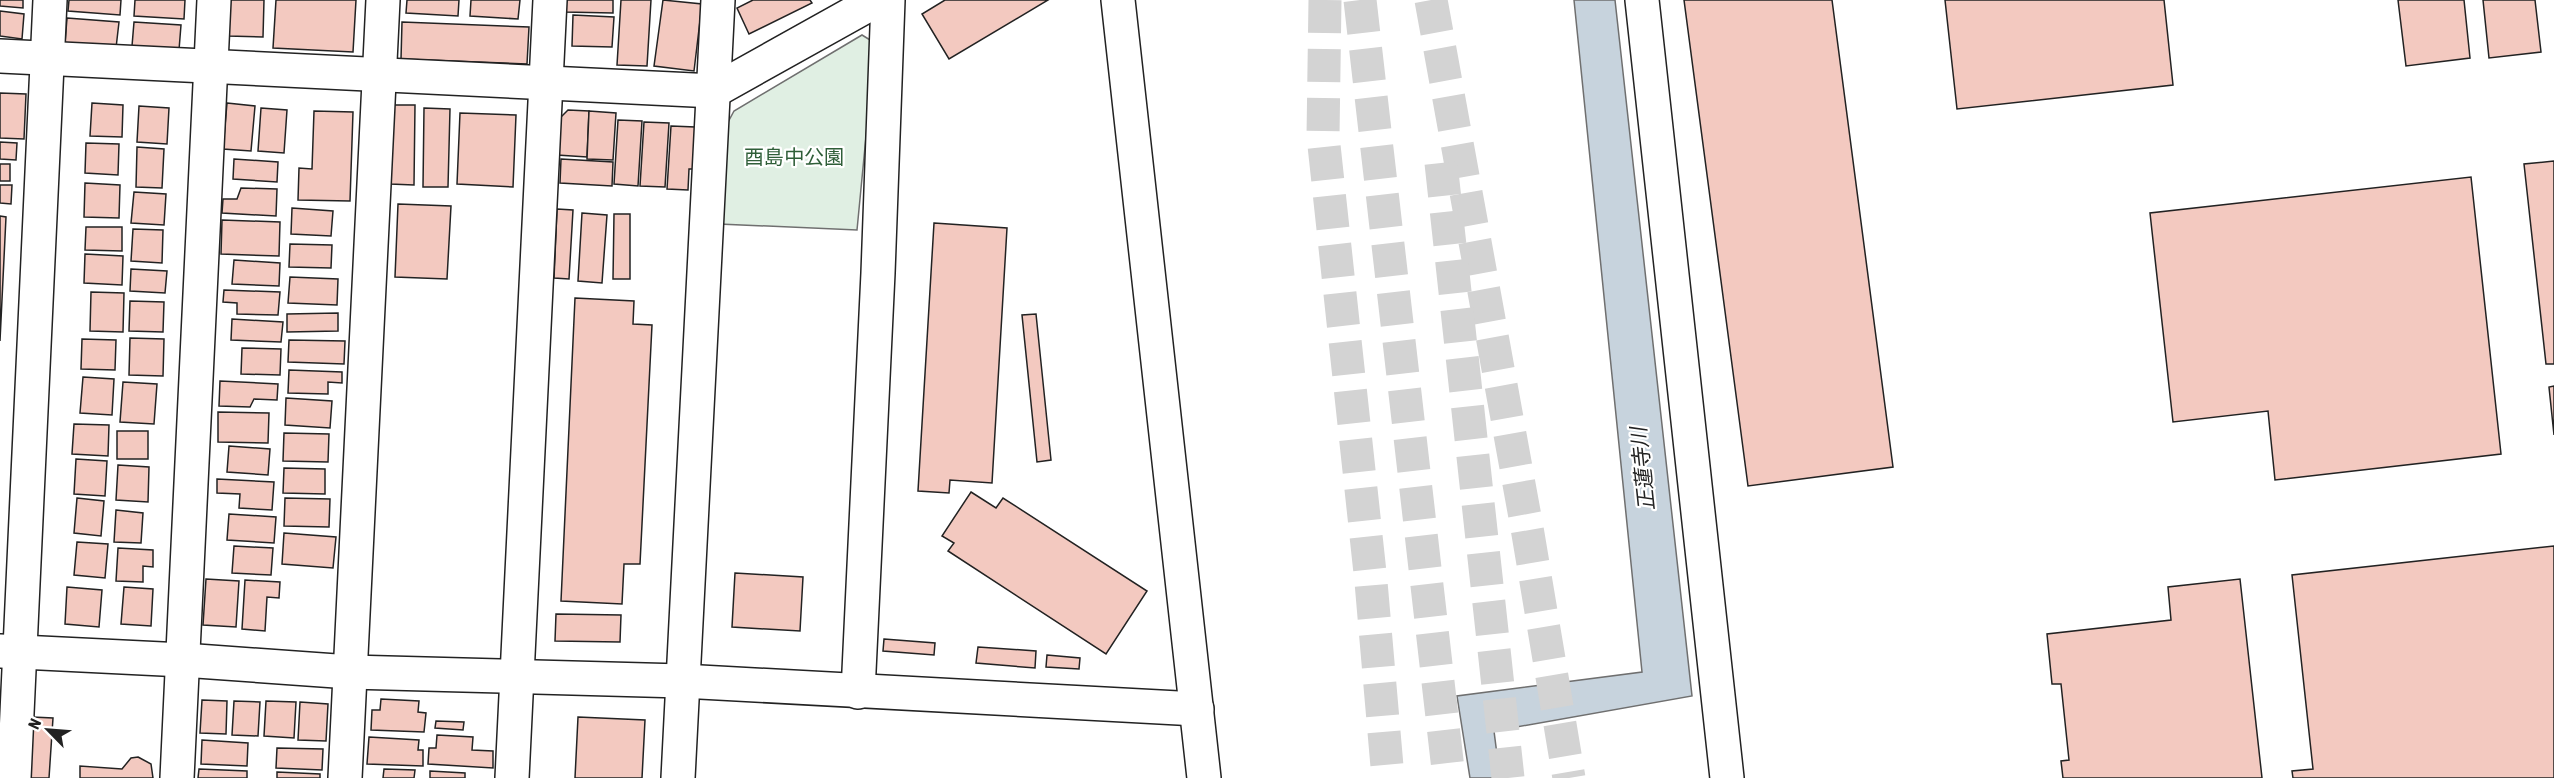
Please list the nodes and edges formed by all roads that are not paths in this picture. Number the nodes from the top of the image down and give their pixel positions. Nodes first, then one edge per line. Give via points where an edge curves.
1 (50, 0) edge
2 (214, 0) edge
3 (383, 0) edge
4 (550, 0) edge
5 (718, 0) edge
6 (878, 0) edge
7 (888, 0) edge
8 (1118, 0) edge
9 (1642, 0) edge
10 (0, 56) edge
11 (47, 58) junction
12 (211, 66) junction
13 (380, 74) junction
14 (546, 82) junction
15 (714, 92) junction
16 (10, 651) edge
17 (183, 660) junction
18 (350, 672) junction
19 (516, 677) junction
20 (682, 681) junction
21 (858, 692) junction
22 (1197, 709) junction
23 (14, 778) edge
24 (177, 778) edge
25 (345, 778) edge
26 (512, 778) edge
27 (678, 778) edge
28 (1204, 778) edge
29 (1727, 778) edge

1 - 11 street
2 - 12 street
3 - 13 street
4 - 14 street
5 - 15 street
6 - 15 street
7 - 21 street
8 - 22 street
9 - 29 street
10 - 11 street
11 - 12 street
11 - 16 street
12 - 13 street
12 - 17 street
13 - 14 street
13 - 18 street
14 - 15 street
14 - 19 street
15 - 20 street
16 - 17 street
16 - 23 street
17 - 18 street
17 - 24 street
18 - 19 street
18 - 25 street
19 - 20 street
19 - 26 street
20 - 21 street
20 - 27 street
21 - 22 street
22 - 28 street

